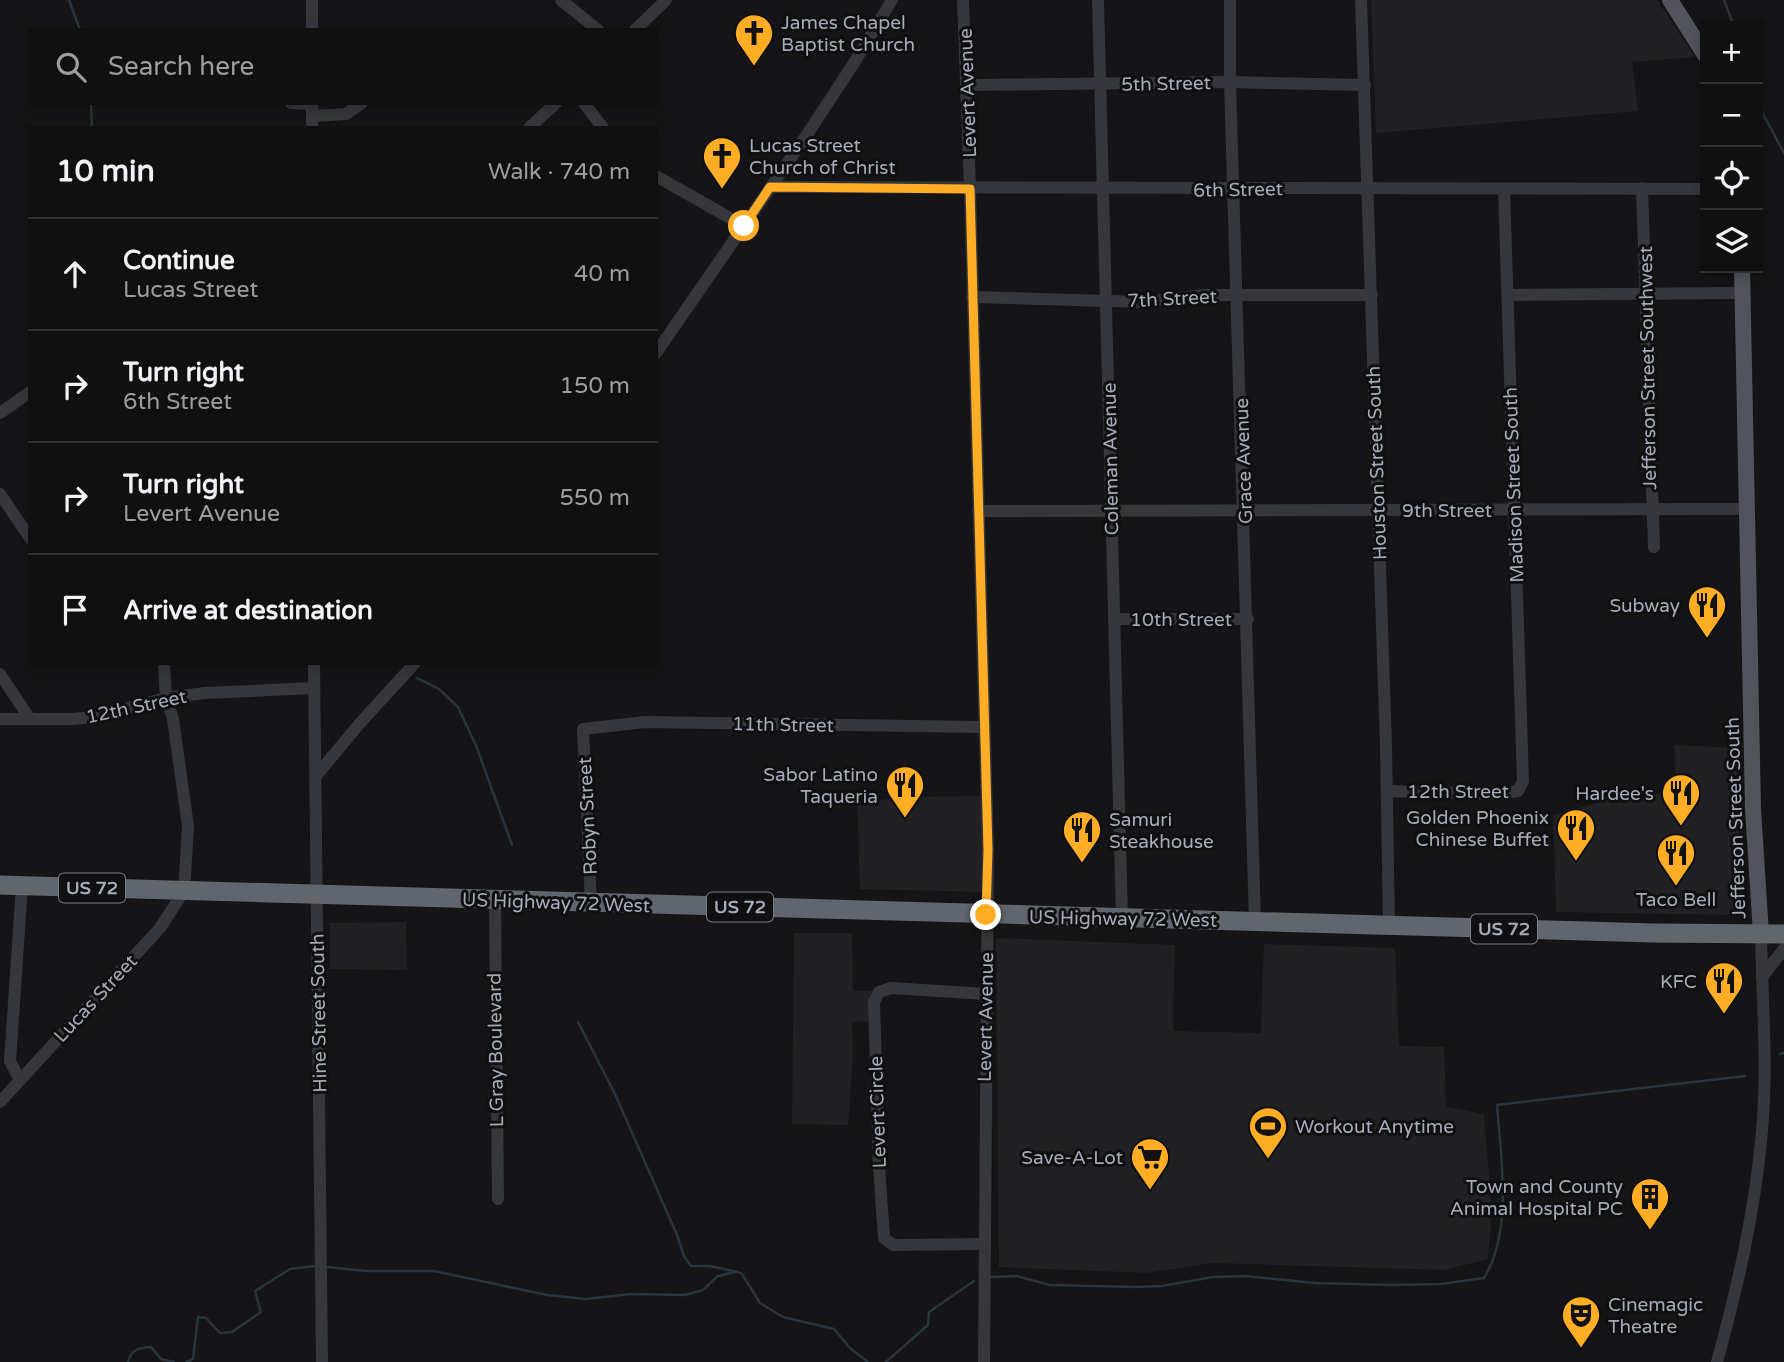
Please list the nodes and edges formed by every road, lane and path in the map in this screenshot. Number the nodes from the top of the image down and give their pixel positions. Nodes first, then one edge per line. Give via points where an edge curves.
1 (312, 0) edge
2 (561, 0) edge
3 (666, 0) edge
4 (892, 0) edge
5 (963, 0) edge
6 (1098, 0) edge
7 (1230, 0) edge
8 (1361, 0) edge
9 (1671, 0) edge
10 (312, 28) edge
11 (596, 28) edge
12 (637, 28) edge
13 (1700, 47) edge
14 (1230, 82) junction
15 (1100, 84) junction
16 (967, 85) junction
17 (1365, 85) junction
18 (295, 105) edge
19 (359, 105) edge
20 (554, 105) edge
21 (586, 105) edge
22 (312, 113) edge
23 (530, 126) edge
24 (601, 126) edge
25 (658, 177) edge
26 (1368, 186) junction
27 (770, 187) junction
28 (1642, 188) junction
29 (970, 189) junction
30 (1103, 189) junction
31 (1233, 189) junction
32 (1504, 189) junction
33 (1700, 189) edge
34 (744, 226) junction
35 (1742, 273) edge
36 (1742, 293) junction
37 (1238, 295) junction
38 (1372, 295) junction
39 (1507, 295) junction
40 (1646, 296) junction
41 (972, 297) junction
42 (1106, 299) junction
43 (658, 350) edge
44 (28, 393) edge
45 (0, 413) edge
46 (0, 494) edge
47 (1651, 508) junction
48 (1747, 509) junction
49 (1111, 510) junction
50 (1378, 510) junction
51 (1514, 510) junction
52 (978, 511) junction
53 (1244, 511) junction
54 (28, 535) edge
55 (1654, 547) dead end
56 (1114, 619) junction
57 (1248, 619) junction
58 (164, 665) edge
59 (314, 665) edge
60 (413, 665) edge
61 (0, 674) edge
62 (314, 688) junction
63 (166, 698) junction
64 (0, 719) edge
65 (30, 719) junction
66 (983, 727) junction
67 (583, 729) joint
68 (315, 777) junction
69 (1522, 781) joint
70 (1387, 791) junction
71 (0, 885) edge
72 (22, 886) junction
73 (184, 891) junction
74 (316, 894) junction
75 (495, 901) junction
76 (591, 902) junction
77 (986, 915) junction
78 (1122, 919) junction
79 (1255, 922) junction
80 (1389, 926) junction
81 (1761, 934) junction
82 (1784, 934) edge
83 (1784, 949) edge
84 (1762, 977) junction
85 (985, 994) junction
86 (20, 1080) junction
87 (0, 1102) edge
88 (498, 1199) dead end
89 (983, 1244) junction
90 (322, 1362) edge
91 (984, 1362) edge
92 (1717, 1362) edge

1 - 10 street
2 - 11 street
3 - 12 street
4 - 27 street
5 - 16 street, Levert Avenue
6 - 15 street, Coleman Avenue
7 - 14 street, Grace Avenue
8 - 17 street, Houston Street South
9 - 13 main road
14 - 15 street, 5th Street
14 - 17 street, 5th Street
14 - 31 street, Grace Avenue
15 - 16 street, 5th Street
15 - 30 street, Coleman Avenue
16 - 29 street, Levert Avenue
17 - 26 street, Houston Street South
18 - 22 street
19 - 22 street via 346,114
20 - 23 street
21 - 24 street
25 - 34 street
26 - 31 street, 6th Street
26 - 32 street, 6th Street
26 - 38 street, Houston Street South
27 - 29 street, 6th Street
27 - 34 street
28 - 32 street, 6th Street
28 - 33 street, 6th Street
28 - 40 street, Jefferson Street Southwest
29 - 30 street, 6th Street
29 - 41 street, Levert Avenue
30 - 31 street, 6th Street
30 - 42 street, Coleman Avenue
31 - 37 street, Grace Avenue
32 - 39 street, Madison Street South
34 - 43 street
35 - 36 main road, Jefferson Street South
36 - 40 street
36 - 48 main road, Jefferson Street South
37 - 38 street, 7th Street
37 - 42 street, 7th Street via 1141,302
37 - 53 street, Grace Avenue
38 - 50 street, Houston Street South
39 - 40 street
39 - 51 street, Madison Street South
40 - 47 street, Jefferson Street Southwest
41 - 42 street, 7th Street
41 - 52 street, Levert Avenue
42 - 49 street, Coleman Avenue
44 - 45 street
46 - 54 street
47 - 48 street, 9th Street
47 - 51 street, 9th Street
47 - 55 street, Jefferson Street Southwest
48 - 81 main road, Jefferson Street South
49 - 52 street, 9th Street
49 - 53 street, 9th Street
49 - 56 street, Coleman Avenue
50 - 51 street, 9th Street
50 - 53 street, 9th Street
50 - 70 street, Houston Street South
51 - 69 street, Madison Street South
52 - 66 street, Levert Avenue
53 - 57 street, Grace Avenue
56 - 57 street, 10th Street
56 - 78 street, Coleman Avenue
57 - 79 street, Grace Avenue
58 - 63 street
59 - 62 street, Hine Street South
60 - 68 street
61 - 65 street
62 - 63 street, 12th Street
62 - 68 street, Hine Street South
63 - 65 street, 12th Street via 95,717
63 - 73 street via 188,826
64 - 65 street, 12th Street
66 - 67 street, 11th Street via 645,722
66 - 77 street, Levert Avenue
67 - 76 street, Robyn Street
68 - 74 street, Hine Street South
69 - 70 street, 12th Street via 1518,791 1498,794
70 - 80 street, Houston Street South
71 - 72 highway, US Highway 72 West / US 72
72 - 73 highway, US Highway 72 West / US 72
72 - 86 street via 10,1061
73 - 74 highway, US Highway 72 West / US 72
73 - 86 street, Lucas Street via 160,928
74 - 75 highway, US Highway 72 West / US 72
74 - 90 street, Hine Street South
75 - 76 highway, US Highway 72 West / US 72
75 - 88 street, L Gray Boulevard
76 - 77 highway, US Highway 72 West / US 72
77 - 78 highway, US Highway 72 West / US 72
77 - 85 street, Levert Avenue
78 - 79 highway, US Highway 72 West / US 72
79 - 80 highway, US Highway 72 West / US 72
80 - 81 highway, US Highway 72 West / US 72
81 - 82 highway, US Highway 72 West / US 72
81 - 84 street, Jefferson Street South
83 - 84 street
84 - 92 street, Jefferson Street South via 1764,1096 1757,1184 1748,1241
85 - 89 street, Levert Avenue
85 - 89 street, Levert Circle via 891,988 878,992 874,1002 884,1238 894,1245
86 - 87 street, Lucas Street
89 - 91 street, Levert Avenue

